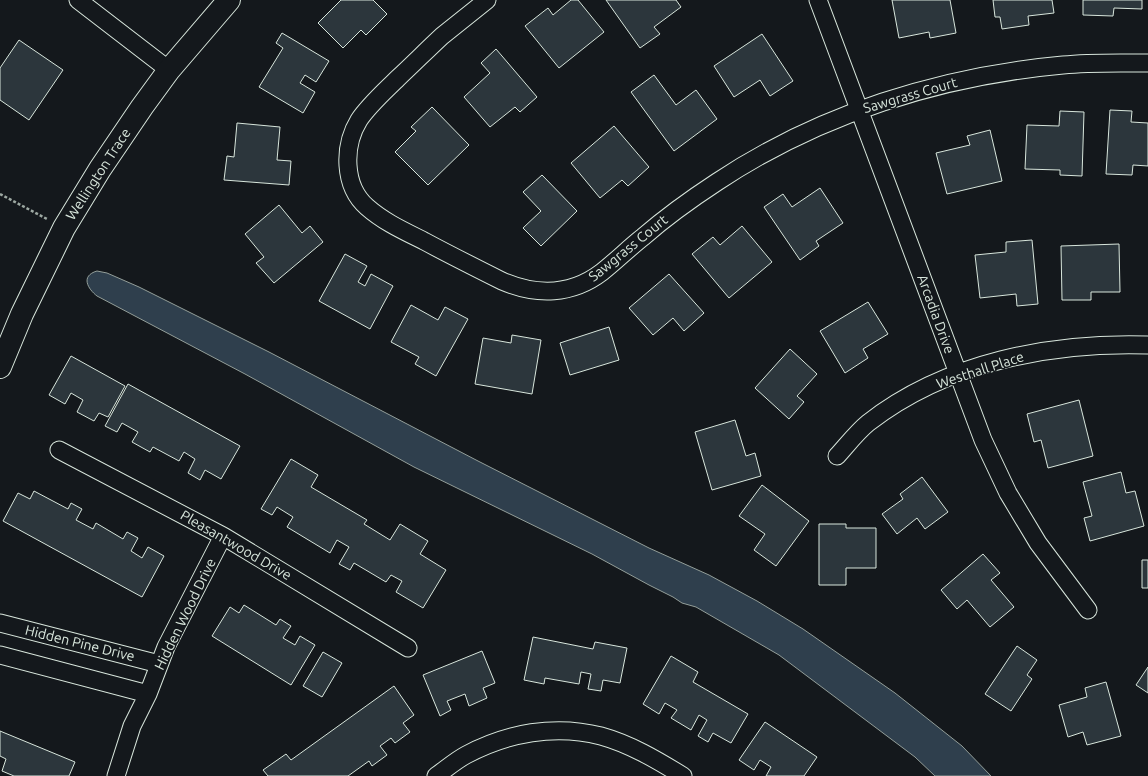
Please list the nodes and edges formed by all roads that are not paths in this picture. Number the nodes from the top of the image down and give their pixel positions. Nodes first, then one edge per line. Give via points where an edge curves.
1 (78, 0) edge
2 (229, 0) edge
3 (487, 0) edge
4 (818, 0) edge
5 (1148, 63) edge
6 (169, 70) junction
7 (860, 110) junction
8 (1148, 345) edge
9 (0, 367) edge
10 (959, 374) junction
11 (59, 450) dead end
12 (837, 456) dead end
13 (223, 536) junction
14 (1088, 610) dead end
15 (0, 623) edge
16 (408, 648) dead end
17 (0, 655) edge
18 (159, 664) junction
19 (148, 694) junction
20 (116, 776) edge
21 (436, 776) edge
22 (682, 776) edge

1 - 6 street
2 - 6 street, Wellington Trace
3 - 7 street, Sawgrass Court via 441,37 359,119 349,144 348,170 358,195 366,206 385,221 516,287 546,292 576,286 590,280 670,214 717,181 807,132
4 - 7 street, Arcadia Drive
5 - 7 street, Sawgrass Court via 1092,63 1005,72 920,90
6 - 9 street, Wellington Trace via 104,163 64,228 22,314
7 - 10 street, Arcadia Drive
8 - 10 street, Westhall Place via 1124,344 1055,349 1005,359
10 - 12 street, Westhall Place via 911,394 868,424
10 - 14 street, Arcadia Drive via 983,440 1008,493 1038,543
11 - 13 street, Pleasantwood Drive
13 - 16 street, Pleasantwood Drive
13 - 18 street, Hidden Wood Drive
15 - 18 street, Hidden Pine Drive
17 - 19 street
18 - 19 street, Hidden Wood Drive
19 - 20 street, Hidden Wood Drive via 132,726
21 - 22 street via 490,743 517,735 573,731 601,736 627,746

